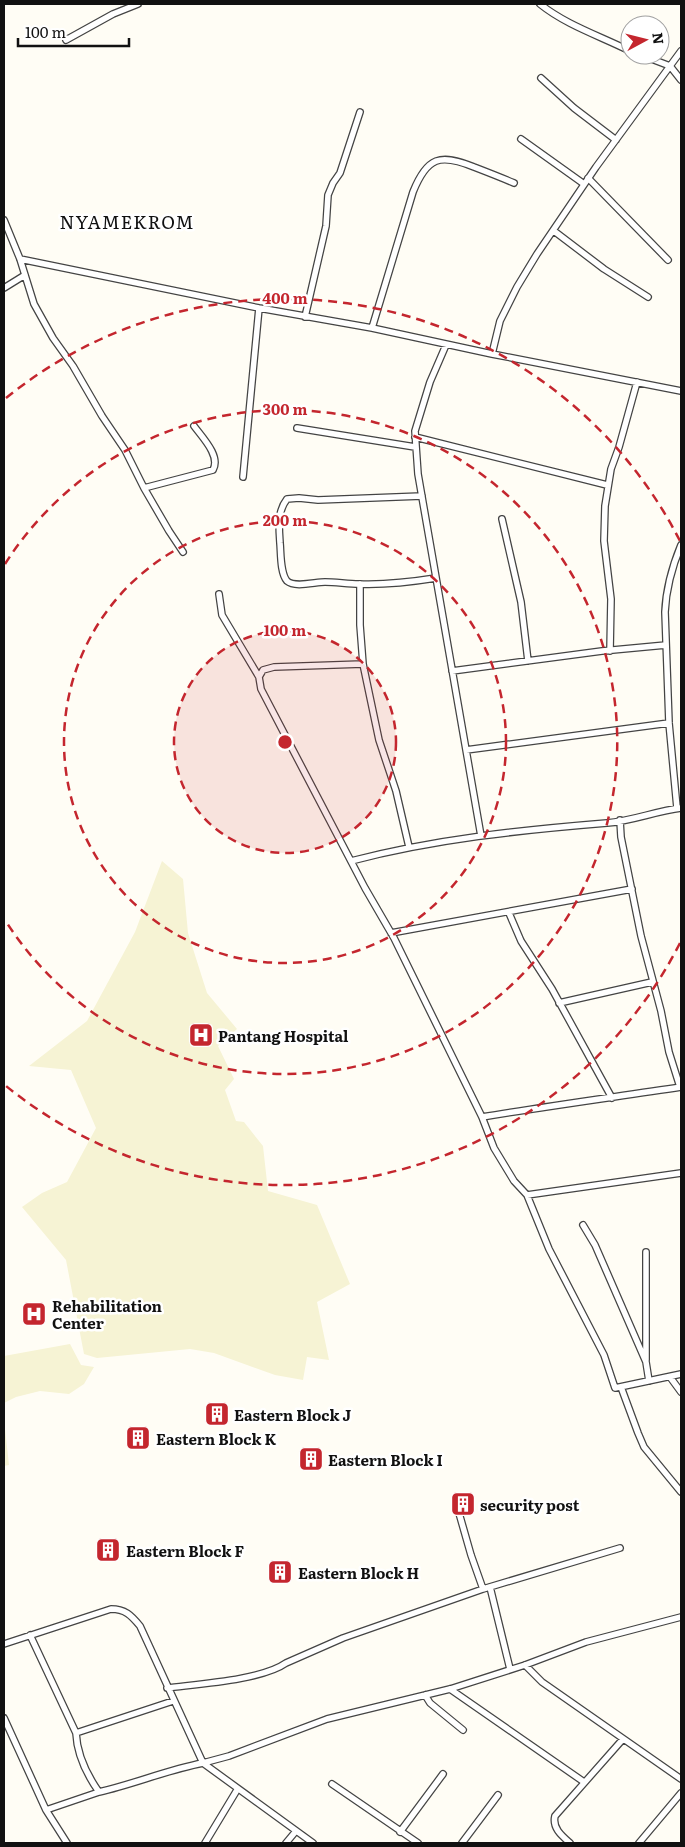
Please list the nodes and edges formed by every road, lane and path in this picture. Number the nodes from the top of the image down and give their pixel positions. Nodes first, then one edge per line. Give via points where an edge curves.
1 (138, 4) edge
2 (540, 4) edge
3 (66, 40) dead end
4 (620, 46) edge
5 (681, 51) edge
6 (670, 66) junction
7 (541, 78) dead end
8 (681, 80) edge
9 (360, 112) dead end
10 (521, 139) dead end
11 (616, 140) junction
12 (588, 178) junction
13 (514, 183) dead end
14 (584, 184) junction
15 (4, 220) edge
16 (554, 231) junction
17 (20, 259) junction
18 (668, 260) dead end
19 (25, 275) junction
20 (4, 288) edge
21 (648, 297) dead end
22 (259, 308) junction
23 (305, 316) junction
24 (372, 328) junction
25 (446, 345) junction
26 (492, 354) junction
27 (637, 382) junction
28 (681, 391) edge
29 (194, 426) dead end
30 (297, 428) dead end
31 (415, 437) junction
32 (415, 447) junction
33 (243, 477) dead end
34 (607, 485) junction
35 (144, 488) junction
36 (422, 496) junction
37 (502, 519) dead end
38 (681, 545) edge
39 (183, 552) dead end
40 (436, 578) junction
41 (360, 584) junction
42 (220, 594) dead end
43 (666, 645) junction
44 (610, 651) junction
45 (528, 661) junction
46 (363, 664) junction
47 (452, 671) junction
48 (259, 677) junction
49 (669, 723) junction
50 (466, 750) junction
51 (679, 808) edge
52 (620, 820) junction
53 (481, 836) junction
54 (409, 848) junction
55 (351, 860) junction
56 (632, 889) junction
57 (509, 912) junction
58 (391, 933) junction
59 (652, 982) junction
60 (559, 1003) junction
61 (680, 1087) edge
62 (612, 1098) junction
63 (482, 1117) junction
64 (681, 1173) edge
65 (527, 1195) junction
66 (582, 1225) dead end
67 (646, 1252) dead end
68 (646, 1362) junction
69 (681, 1374) edge
70 (670, 1377) junction
71 (649, 1381) junction
72 (621, 1387) junction
73 (681, 1392) edge
74 (681, 1492) edge
75 (459, 1513) dead end
76 (620, 1548) dead end
77 (486, 1588) junction
78 (681, 1616) edge
79 (30, 1635) junction
80 (4, 1644) edge
81 (525, 1665) junction
82 (510, 1668) junction
83 (167, 1688) junction
84 (450, 1689) junction
85 (425, 1695) junction
86 (173, 1701) junction
87 (4, 1718) edge
88 (464, 1730) dead end
89 (76, 1733) junction
90 (623, 1739) junction
91 (202, 1763) junction
92 (443, 1774) dead end
93 (681, 1779) edge
94 (584, 1782) junction
95 (332, 1784) dead end
96 (238, 1790) junction
97 (99, 1792) junction
98 (681, 1793) edge
99 (498, 1796) dead end
100 (46, 1810) junction
101 (296, 1831) junction
102 (400, 1832) junction
103 (67, 1843) edge
104 (205, 1843) edge
105 (286, 1843) edge
106 (313, 1843) edge
107 (418, 1843) edge
108 (462, 1843) edge
109 (570, 1843) edge
110 (639, 1843) edge

1 - 3 street
2 - 4 street
5 - 6 street
6 - 8 street
6 - 11 street
7 - 11 street
9 - 23 street via 340,173 328,195 326,226
10 - 14 street
11 - 12 street
12 - 14 street
12 - 18 street
13 - 24 street via 456,160 442,159 426,168 413,192
14 - 16 street
15 - 17 street
16 - 21 street
16 - 26 street via 517,287 500,321
17 - 19 street
17 - 22 street
19 - 20 street
19 - 35 street via 34,304 125,450
22 - 23 street
22 - 33 street
23 - 24 street
24 - 25 street
25 - 26 street
25 - 31 street via 430,382
26 - 27 street
27 - 28 street
27 - 34 street
29 - 35 street via 214,455 213,470
30 - 32 street
31 - 32 street
31 - 34 street
32 - 36 street
34 - 44 street via 604,541 610,599
35 - 39 street
36 - 40 street
36 - 41 street via 287,499 281,507 280,542 283,568 289,582
37 - 45 street via 521,602
38 - 43 street via 666,595
40 - 41 street
40 - 47 street
41 - 46 street
42 - 48 street via 222,615
43 - 44 street
43 - 49 street
44 - 45 street
45 - 47 street
46 - 48 street via 274,667 263,670
46 - 54 street via 379,740 396,791
47 - 50 street
48 - 55 street via 261,689
49 - 50 street
49 - 51 street
50 - 53 street
51 - 52 street
52 - 53 street
52 - 56 street
53 - 54 street
54 - 55 street
55 - 58 street
56 - 57 street
56 - 59 street
57 - 58 street
57 - 60 street via 521,941
58 - 63 street
59 - 60 street
59 - 61 street
60 - 62 street
61 - 62 street
62 - 63 street
63 - 65 street via 494,1148 514,1181
64 - 65 street
65 - 72 street via 549,1250 604,1355 615,1388
66 - 68 street via 595,1245
67 - 68 street
68 - 71 street
69 - 70 street
70 - 71 street
70 - 73 street
71 - 72 street
72 - 74 street via 644,1447
75 - 77 street via 471,1555
76 - 77 street
77 - 82 street
77 - 83 street via 342,1638 262,1675
78 - 81 street via 586,1642
79 - 80 street
79 - 83 street via 112,1609 122,1609 140,1626
79 - 89 street
81 - 82 street
81 - 90 street via 542,1682
82 - 84 street
83 - 86 street
84 - 85 street
84 - 94 street
85 - 88 street via 430,1703
85 - 91 street via 327,1719
86 - 89 street
86 - 91 street
87 - 100 street
89 - 97 street via 79,1753
90 - 93 street
90 - 94 street
91 - 96 street
91 - 97 street
92 - 102 street
94 - 109 street via 555,1816 555,1826
95 - 102 street
96 - 101 street
96 - 104 street
97 - 100 street
98 - 110 street
99 - 108 street
100 - 103 street
101 - 105 street
101 - 106 street
102 - 107 street

